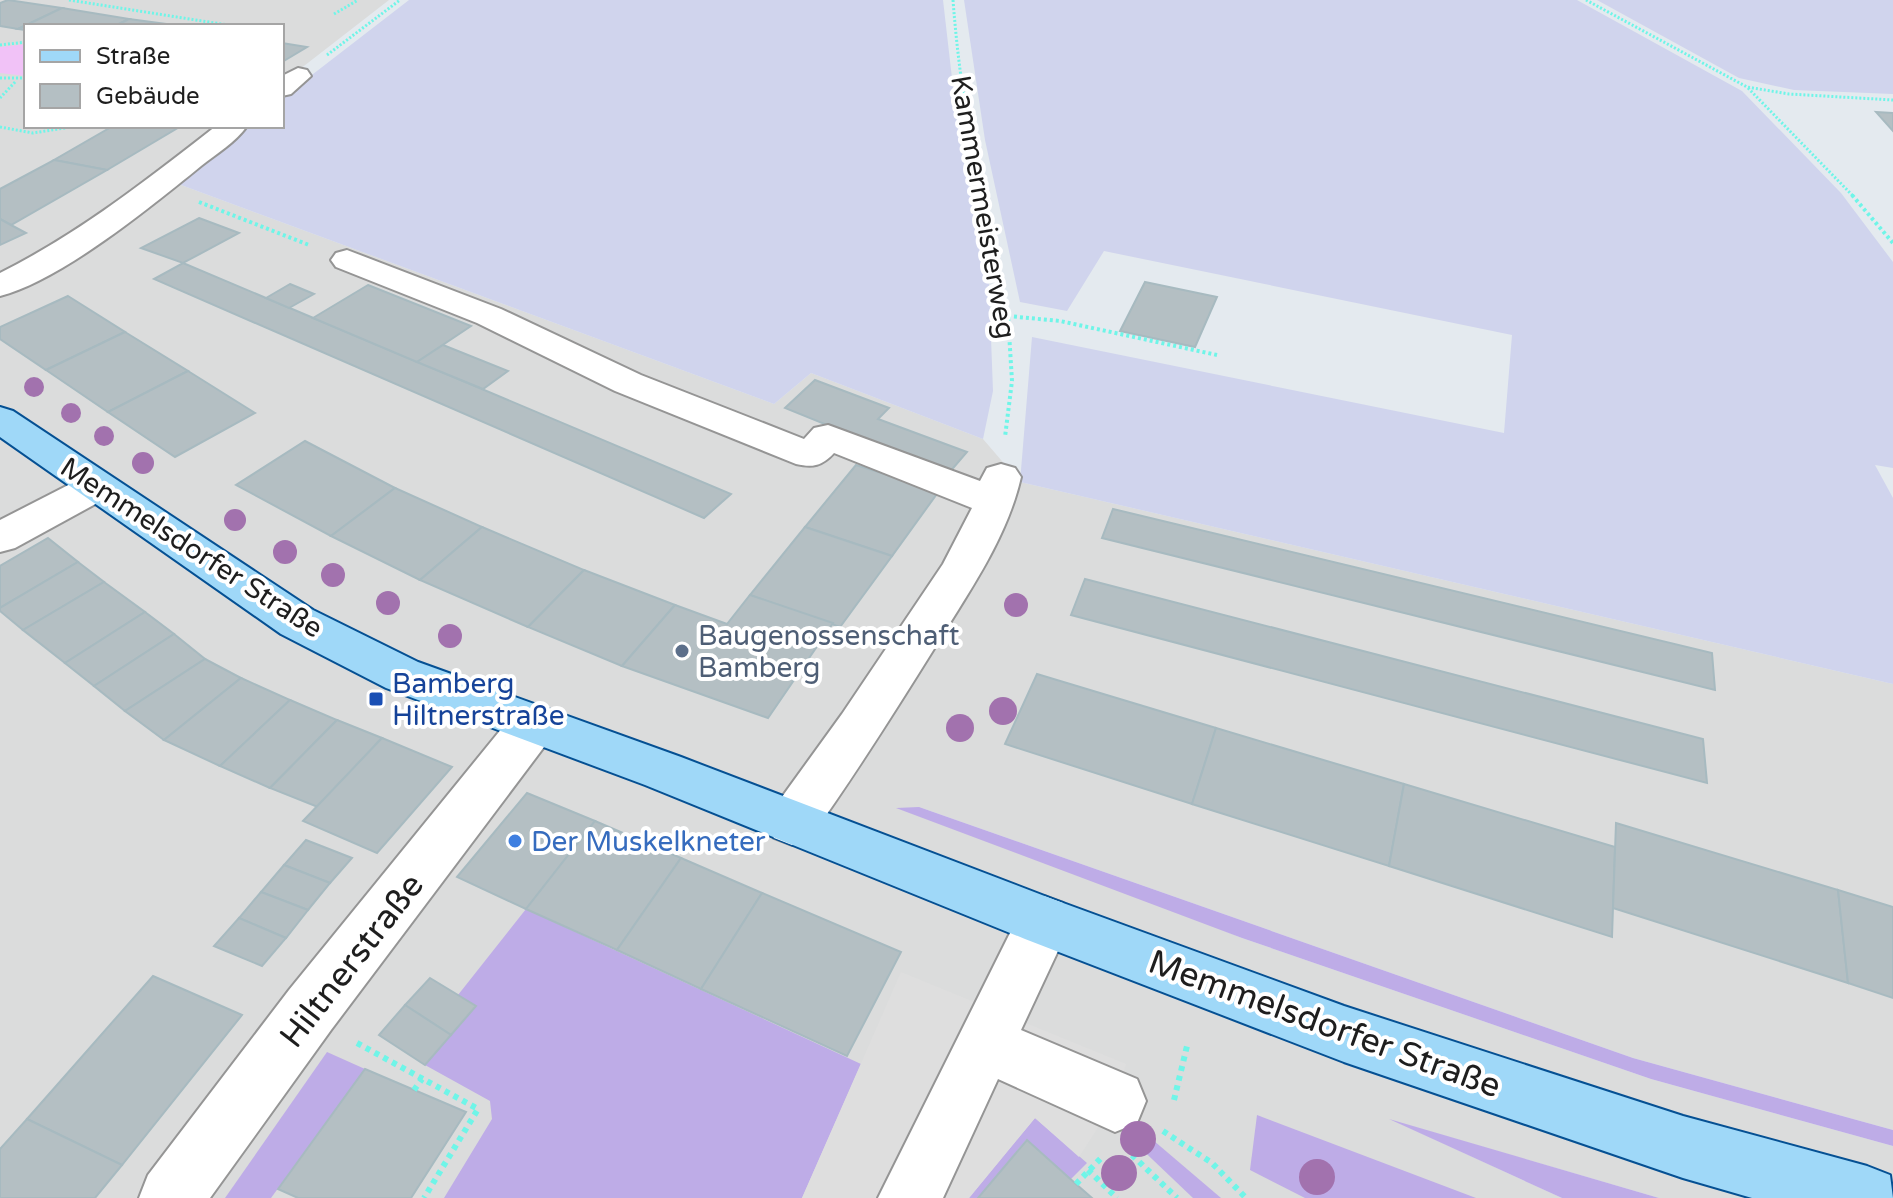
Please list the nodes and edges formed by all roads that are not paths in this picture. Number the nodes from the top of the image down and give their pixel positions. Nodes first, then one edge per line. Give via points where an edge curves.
1 (230, 128) edge
2 (347, 260) road end
3 (0, 286) edge
4 (0, 419) edge
5 (96, 487) junction
6 (0, 538) edge
7 (533, 725) junction
8 (792, 823) junction
9 (1044, 921) junction
10 (986, 1044) junction
11 (1121, 1126) road end
12 (171, 1198) edge
13 (910, 1198) edge
14 (1867, 1198) edge

1 - 3 street via 64,253
2 - 8 street via 489,316 628,383 810,455 828,437 998,490 966,564
4 - 5 main road, Memmelsdorfer Straße
5 - 6 street
5 - 7 main road, Memmelsdorfer Straße via 297,622 402,675
7 - 8 main road, Memmelsdorfer Straße
7 - 12 street, Hiltnerstraße
8 - 9 main road, Memmelsdorfer Straße
9 - 10 street
9 - 14 main road, Memmelsdorfer Straße via 1358,1039 1683,1147
10 - 11 street
10 - 13 street

